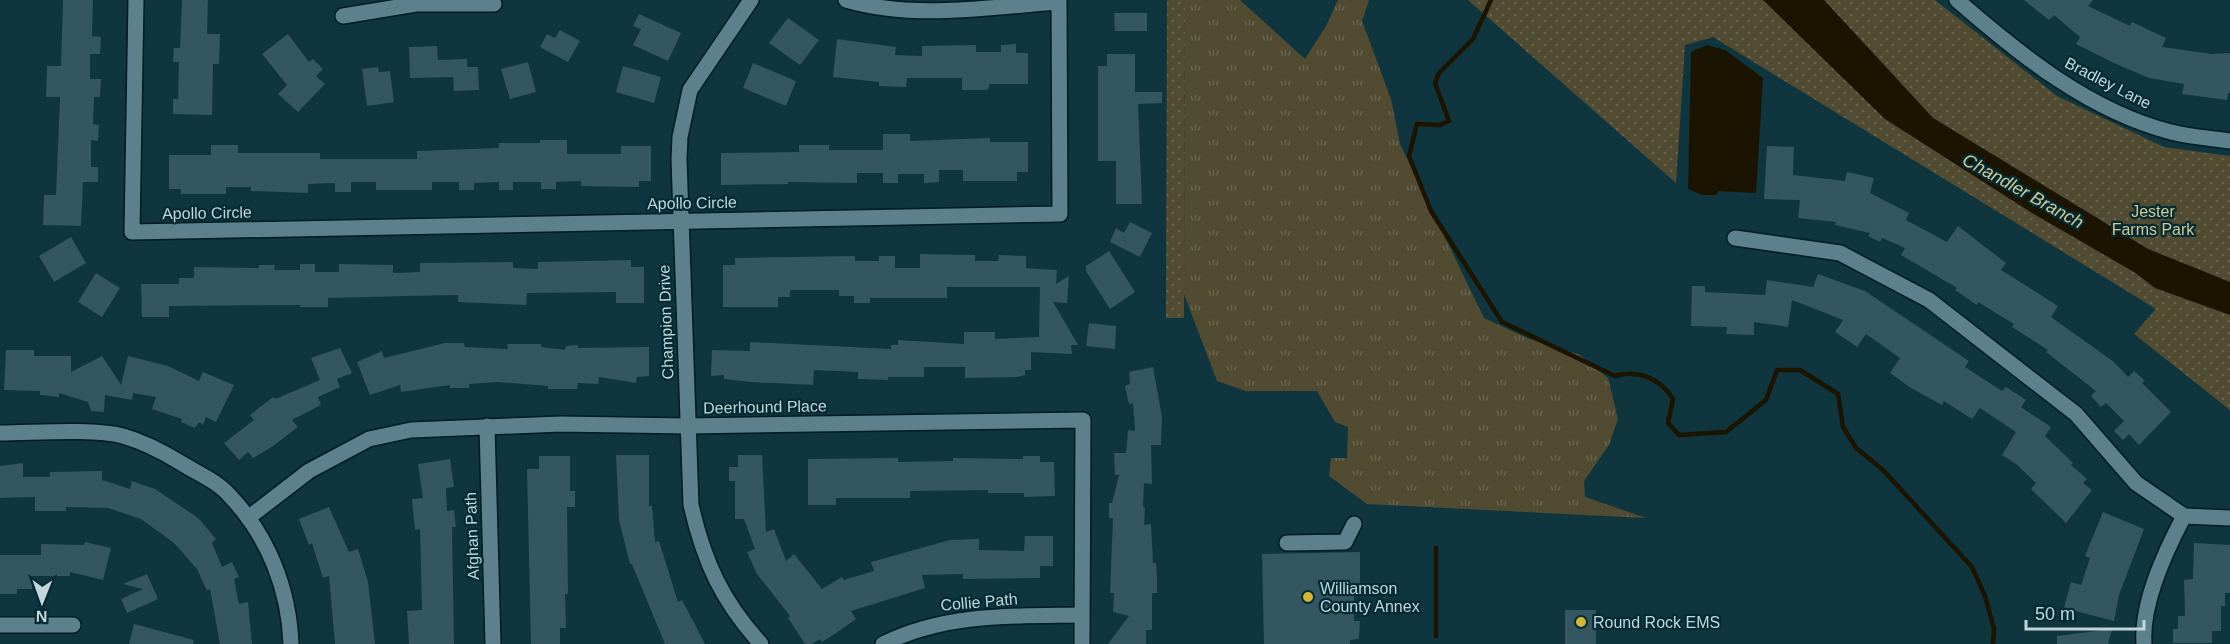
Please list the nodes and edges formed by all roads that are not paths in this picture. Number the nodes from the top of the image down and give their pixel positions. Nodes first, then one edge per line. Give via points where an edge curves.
1 (136, 0) edge
2 (751, 0) edge
3 (846, 0) edge
4 (1957, 0) edge
5 (416, 2) edge
6 (494, 4) dead end
7 (343, 16) dead end
8 (2230, 141) edge
9 (681, 221) junction
10 (1735, 238) dead end
11 (487, 426) junction
12 (687, 426) junction
13 (0, 433) edge
14 (2184, 516) junction
15 (248, 518) junction
16 (2230, 518) edge
17 (1354, 524) dead end
18 (1287, 543) dead end
19 (1081, 615) junction
20 (0, 625) edge
21 (73, 625) dead end
22 (291, 644) edge
23 (493, 644) edge
24 (761, 644) edge
25 (883, 644) edge
26 (1082, 644) edge
27 (2144, 644) edge

1 - 9 street, Apollo Circle via 132,232
2 - 9 street, Champion Drive via 690,90 680,136
3 - 9 street, Apollo Circle via 875,9 915,11 1059,2 1059,214
4 - 8 street, Bradley Lane via 2067,85 2110,108 2170,132
5 - 6 street
5 - 7 street
9 - 12 street, Champion Drive
10 - 14 street via 1840,253 1929,300 2076,414 2136,483
11 - 12 street, Deerhound Place
11 - 15 street, Deerhound Place via 411,430 369,439 309,471
11 - 23 street, Afghan Path
12 - 19 street, Deerhound Place via 1083,420
12 - 24 street, Champion Drive via 691,505 700,547 726,599
13 - 15 street via 122,436 158,450 213,482
14 - 16 street
14 - 27 street via 2164,554 2143,629
15 - 22 street via 269,551 284,591
17 - 18 street via 1345,542
19 - 25 street, Collie Path via 964,619 933,624
19 - 26 street, Deerhound Place
20 - 21 street

